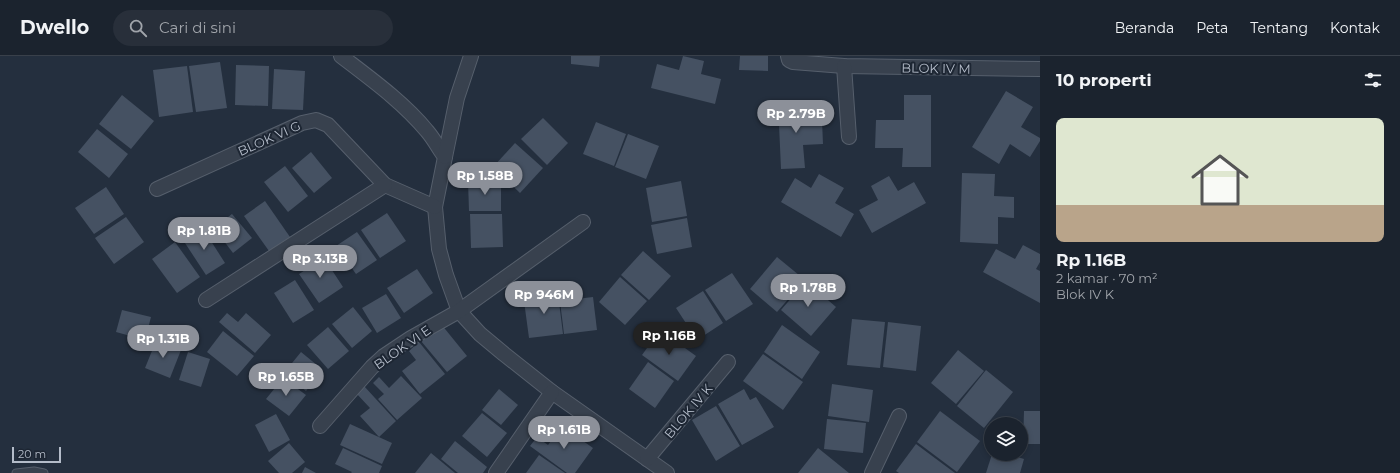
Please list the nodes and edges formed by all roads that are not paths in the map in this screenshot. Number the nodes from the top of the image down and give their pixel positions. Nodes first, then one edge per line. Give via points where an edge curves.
1 (341, 56) edge
2 (471, 56) edge
3 (788, 56) edge
4 (844, 66) junction
5 (1040, 69) edge
6 (849, 137) dead end
7 (445, 157) junction
8 (385, 185) junction
9 (157, 189) dead end
10 (435, 207) junction
11 (584, 222) dead end
12 (206, 300) dead end
13 (459, 311) junction
14 (728, 362) dead end
15 (552, 392) junction
16 (899, 416) dead end
17 (320, 426) dead end
18 (647, 460) junction
19 (16, 473) edge
20 (44, 473) edge
21 (496, 473) edge
22 (667, 473) edge
23 (872, 473) edge

1 - 7 street via 412,115 428,132
2 - 7 street via 457,98
3 - 4 street, BLOK IV M via 793,62
4 - 5 street, BLOK IV M
4 - 6 street
7 - 10 street
8 - 9 street, BLOK VI G via 328,125 316,120 302,123
8 - 10 street
8 - 12 street
10 - 13 street via 439,249
11 - 13 street, BLOK VI E
13 - 15 street via 480,334
13 - 17 street, BLOK VI E via 384,356 372,366
14 - 18 street, BLOK IV K
15 - 18 street
15 - 21 street
16 - 23 street
18 - 22 street
19 - 20 lane

